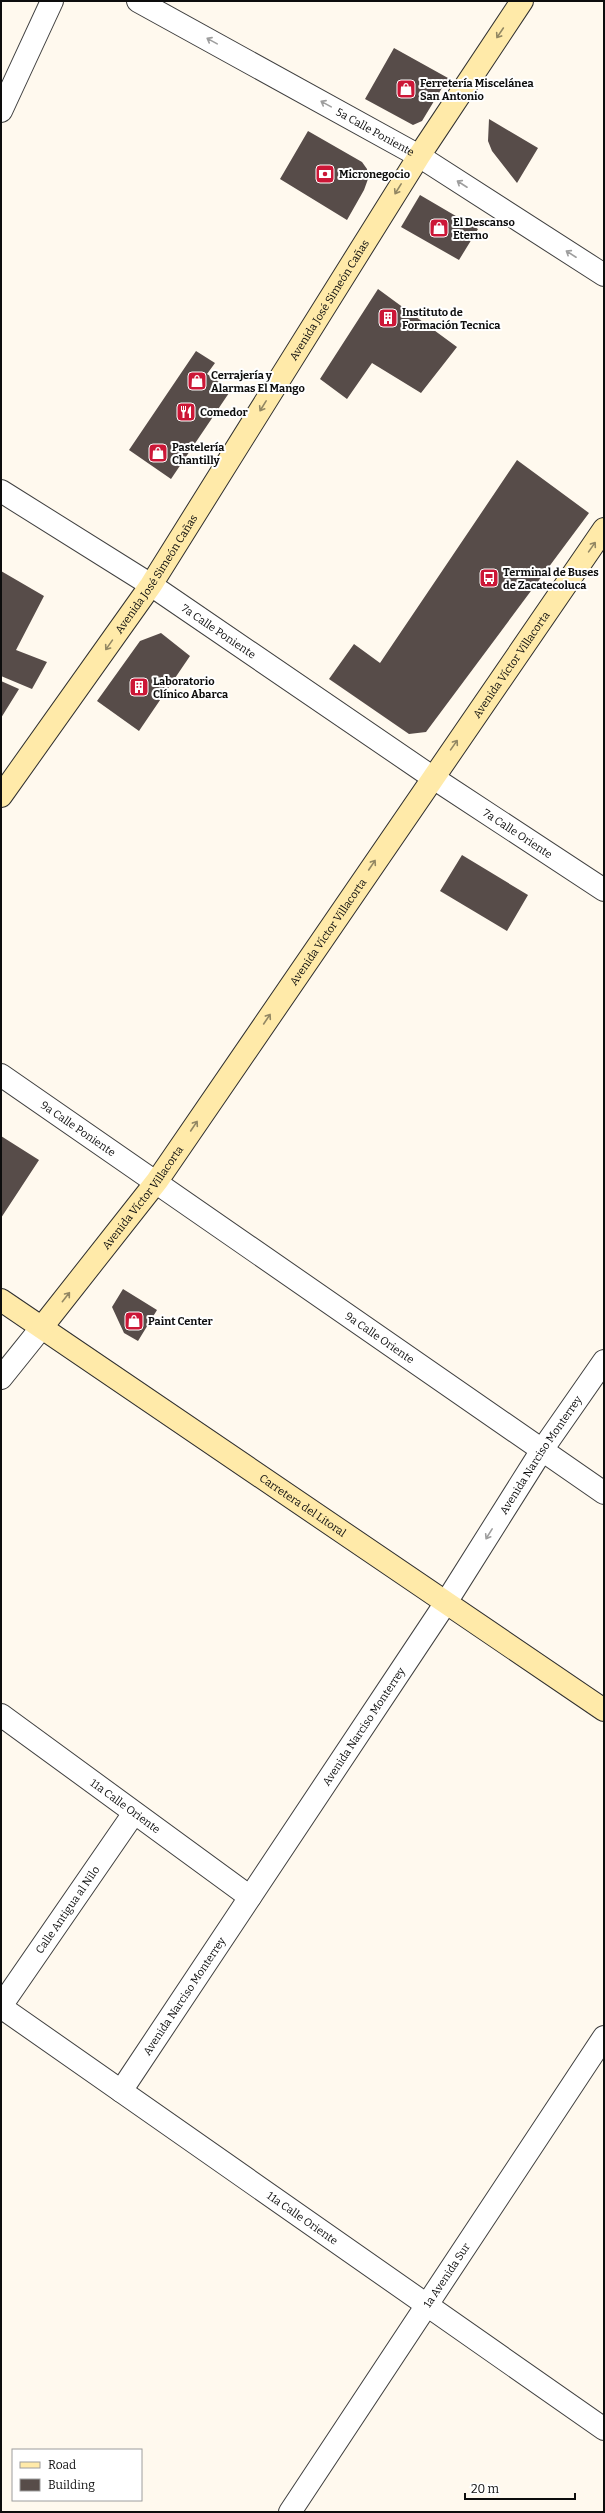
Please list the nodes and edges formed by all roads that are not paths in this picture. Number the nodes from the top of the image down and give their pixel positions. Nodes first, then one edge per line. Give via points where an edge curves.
1 (52, 1) edge
2 (138, 1) edge
3 (522, 1) edge
4 (1, 112) edge
5 (419, 156) junction
6 (604, 275) edge
7 (1, 491) edge
8 (604, 529) edge
9 (151, 585) junction
10 (432, 778) junction
11 (1, 796) edge
12 (604, 890) edge
13 (1, 1075) edge
14 (157, 1181) junction
15 (1, 1300) edge
16 (42, 1327) junction
17 (604, 1361) edge
18 (1, 1378) edge
19 (542, 1450) junction
20 (604, 1493) edge
21 (445, 1604) junction
22 (604, 1710) edge
23 (1, 1714) edge
24 (134, 1813) junction
25 (250, 1897) junction
26 (1, 2006) edge
27 (604, 2037) edge
28 (121, 2091) junction
29 (427, 2305) junction
30 (604, 2429) edge
31 (290, 2512) edge

1 - 4 street
5 -> 2 street, 5a Calle Poniente
3 -> 5 main road, Avenida José Simeón Cañas
6 -> 5 street, 5a Calle Poniente
5 -> 9 main road, Avenida José Simeón Cañas
7 - 9 street, 7a Calle Poniente
10 -> 8 main road, Avenida Víctor Villacorta
9 - 10 street, 7a Calle Poniente
9 -> 11 main road, Avenida José Simeón Cañas
10 - 12 street, 7a Calle Oriente
14 -> 10 main road, Avenida Víctor Villacorta
13 - 14 street, 9a Calle Poniente
16 -> 14 main road, Avenida Víctor Villacorta
14 - 19 street, 9a Calle Oriente
15 - 16 main road, Carretera del Litoral
16 - 18 street
16 - 21 main road, Carretera del Litoral
17 - 19 street, Avenida Narciso Monterrey
19 - 20 street, 9a Calle Oriente
19 -> 21 street, Avenida Narciso Monterrey
21 - 22 main road, Carretera del Litoral
21 - 25 street, Avenida Narciso Monterrey
23 - 24 street, 11a Calle Oriente
24 - 25 street, 11a Calle Oriente
24 - 26 street, Calle Antigua al Nilo
25 - 28 street, Avenida Narciso Monterrey
26 - 28 street, 11a Calle Oriente
27 - 29 street, 1a Avenida Sur
28 - 29 street, 11a Calle Oriente
29 - 30 street, 11a Calle Oriente
29 - 31 street, 1a Avenida Sur

